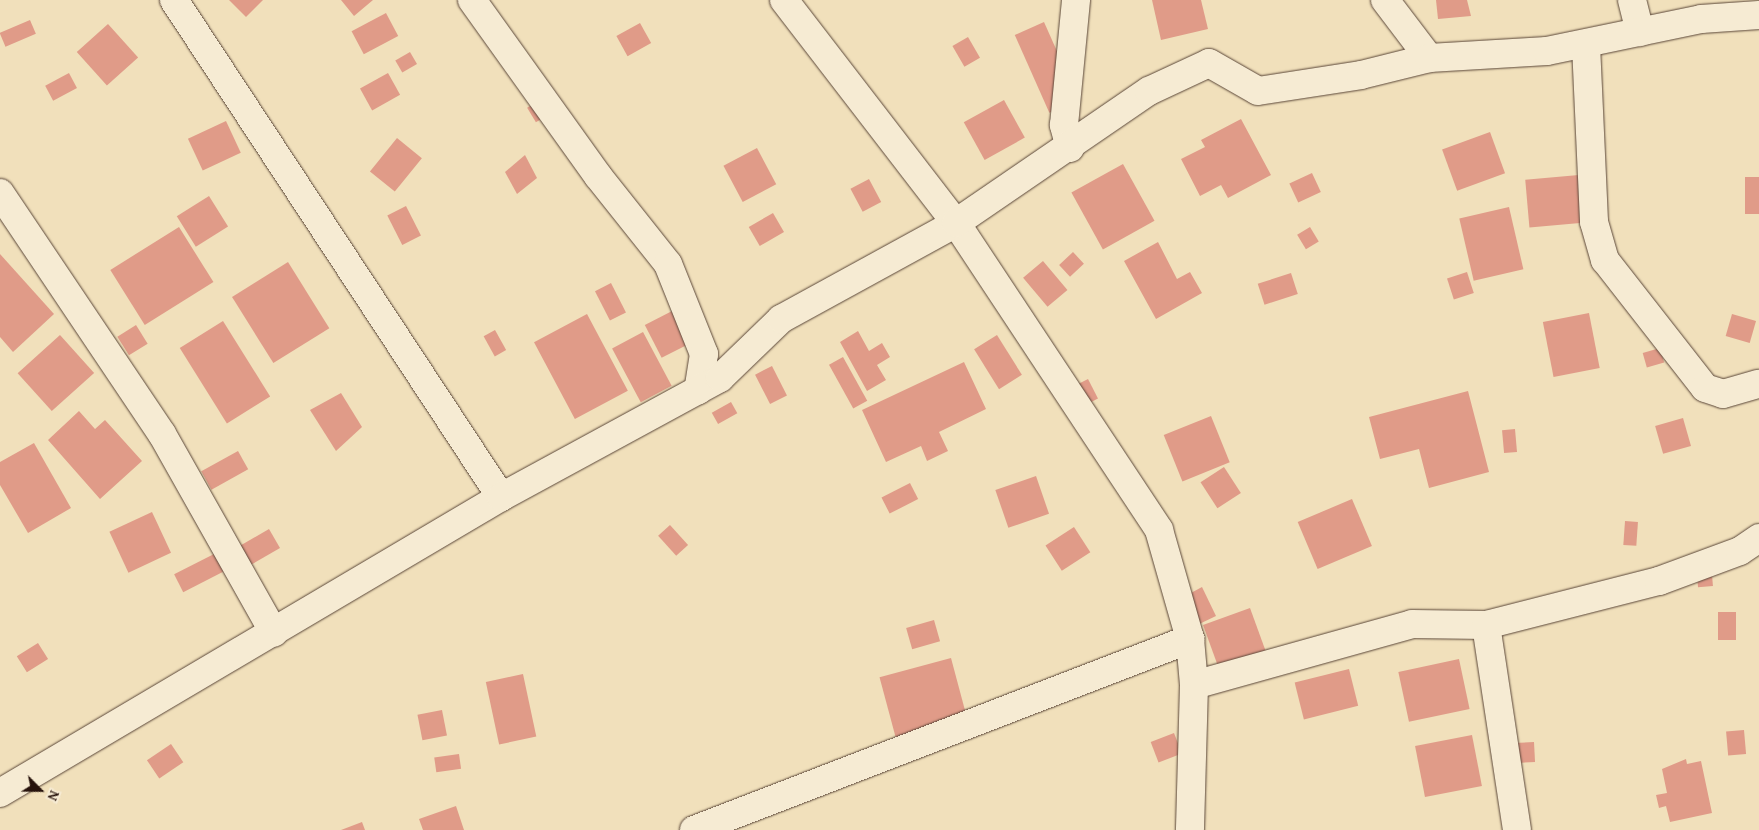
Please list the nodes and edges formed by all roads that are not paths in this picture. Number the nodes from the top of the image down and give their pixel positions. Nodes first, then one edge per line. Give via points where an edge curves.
1 (174, 0) edge
2 (472, 0) edge
3 (784, 0) edge
4 (1076, 0) edge
5 (1385, 0) edge
6 (1632, 0) edge
7 (1759, 15) edge
8 (1640, 32) junction
9 (1586, 45) junction
10 (1429, 58) junction
11 (1070, 148) junction
12 (0, 193) edge
13 (956, 223) junction
14 (1759, 384) edge
15 (698, 391) junction
16 (502, 497) junction
17 (1759, 538) edge
18 (1486, 625) junction
19 (274, 633) junction
20 (1190, 639) junction
21 (1194, 685) junction
22 (0, 793) edge
23 (738, 824) edge
24 (694, 830) edge
25 (1190, 830) edge
26 (1517, 830) edge

1 - 16 street
2 - 15 street via 598,176 668,264 704,354
3 - 13 street
4 - 11 street via 1064,125
5 - 10 street
6 - 8 street
7 - 8 street via 1701,19
8 - 9 street
9 - 10 street
9 - 14 street via 1594,222 1605,260 1705,388 1723,394
10 - 11 street via 1361,75 1258,91 1209,63 1149,91
11 - 13 street
12 - 19 street via 162,434
13 - 15 street via 782,319 720,378
13 - 20 street via 1159,530
15 - 16 street via 630,424
16 - 19 street
17 - 18 street via 1740,551 1659,581
18 - 21 street via 1412,624
18 - 26 street
19 - 22 street
20 - 21 street
20 - 23 street
21 - 25 street
23 - 24 street

